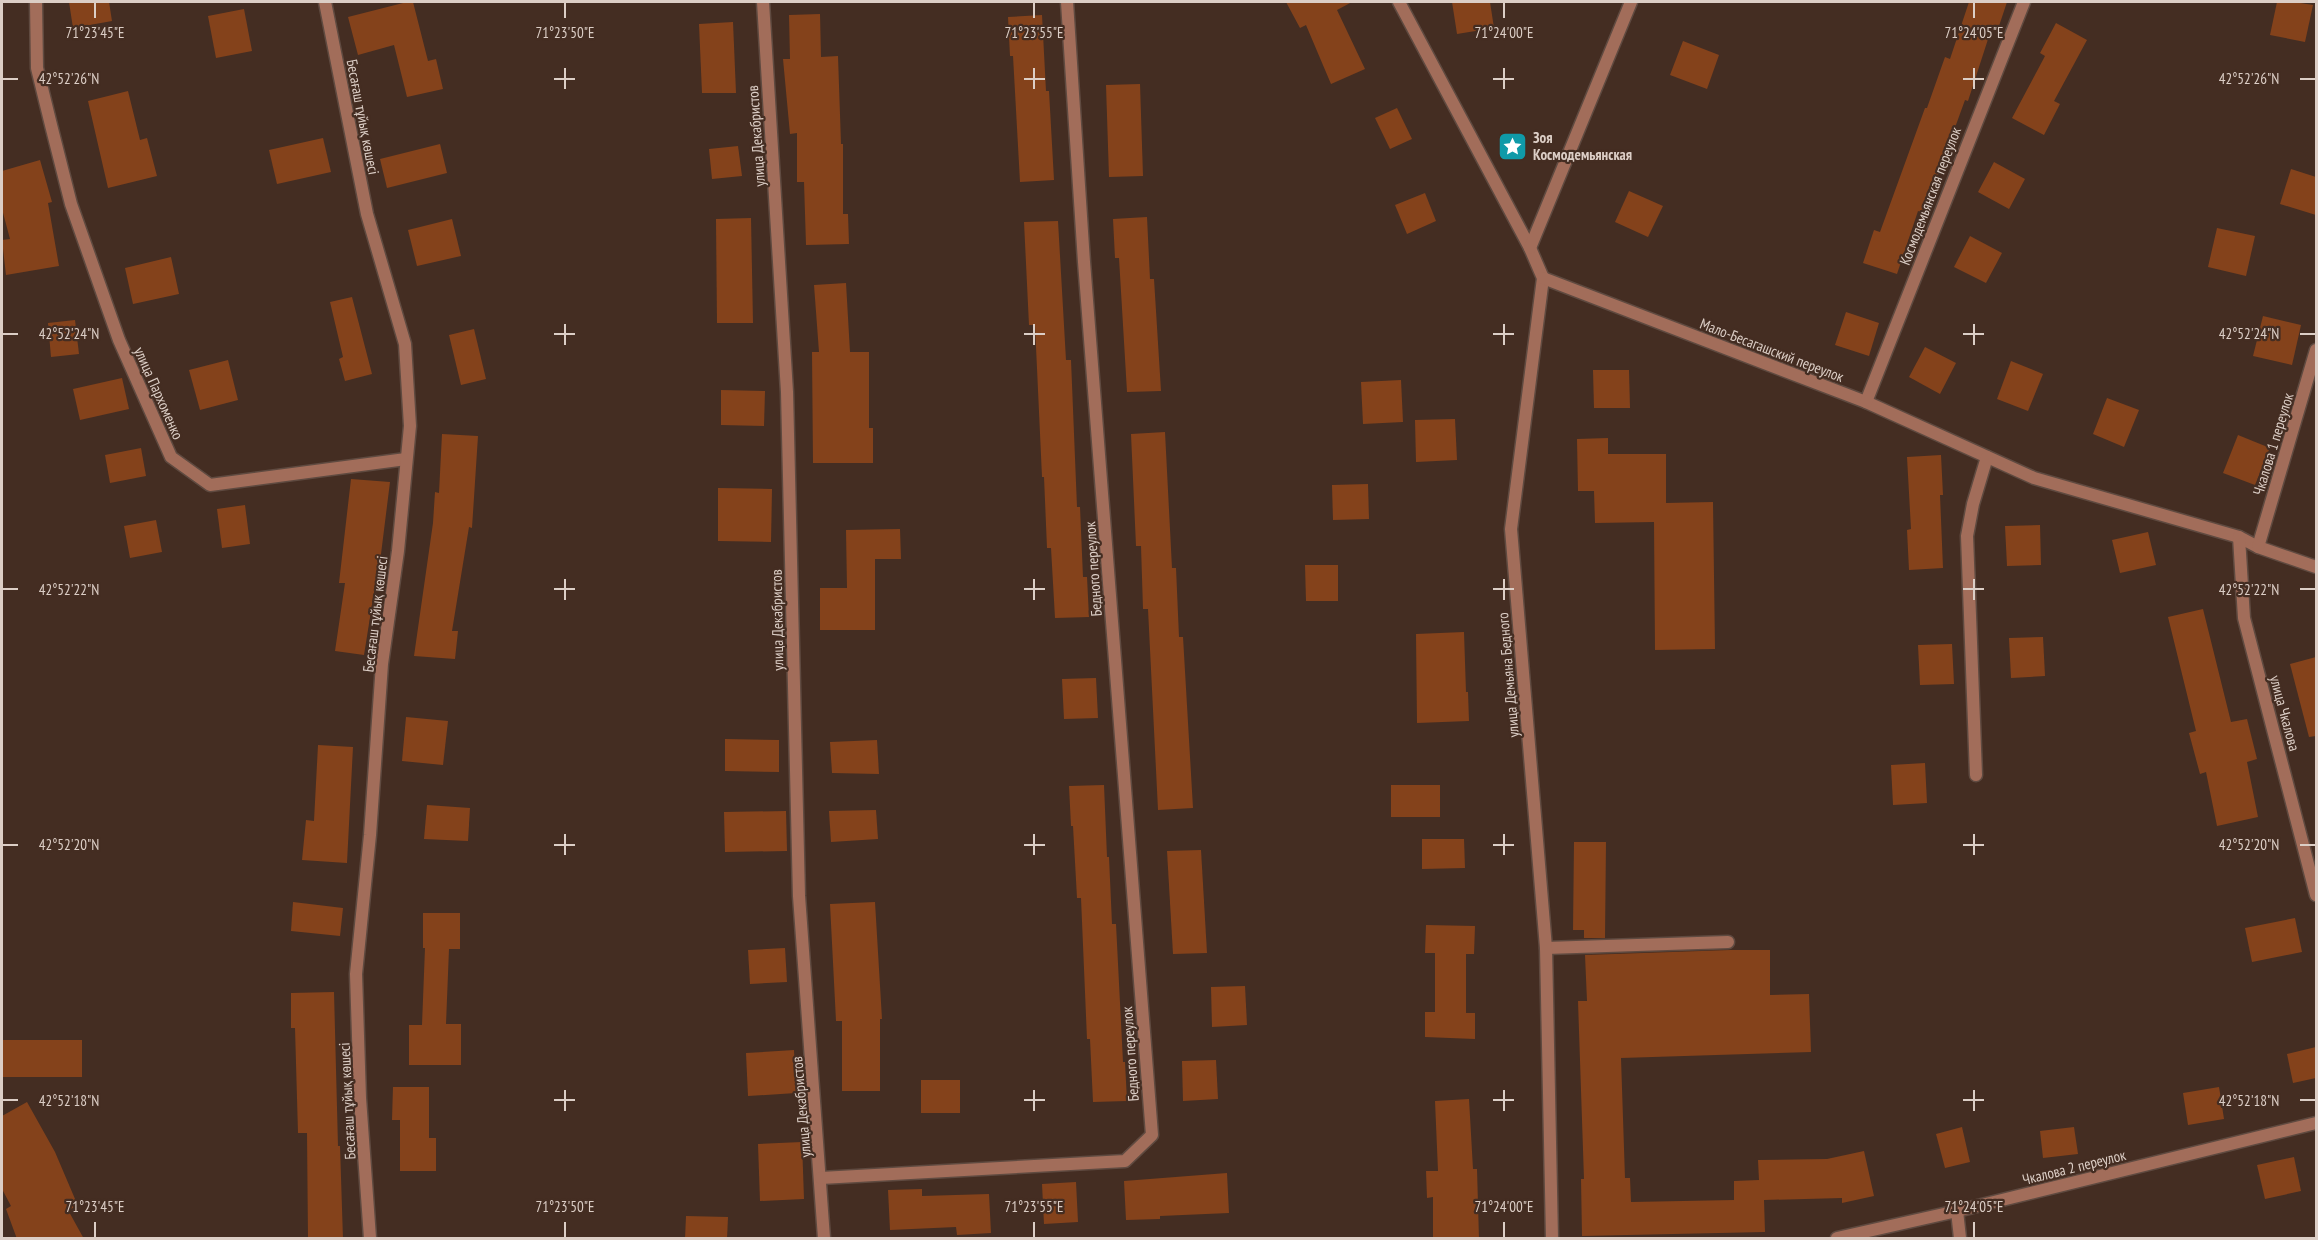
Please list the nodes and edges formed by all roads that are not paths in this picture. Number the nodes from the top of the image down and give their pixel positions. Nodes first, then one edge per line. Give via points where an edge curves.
1 (36, 2) edge
2 (326, 2) edge
3 (763, 2) edge
4 (1066, 2) edge
5 (1399, 2) edge
6 (1631, 2) edge
7 (2024, 2) edge
8 (1530, 248) junction
9 (1542, 278) junction
10 (2316, 350) edge
11 (1866, 402) junction
12 (1987, 457) junction
13 (406, 459) junction
14 (2239, 537) junction
15 (2258, 547) junction
16 (2316, 567) edge
17 (1976, 775) dead end
18 (2316, 895) edge
19 (1728, 942) dead end
20 (1546, 948) junction
21 (2316, 1123) edge
22 (821, 1178) junction
23 (1957, 1211) junction
24 (370, 1239) edge
25 (824, 1239) edge
26 (1552, 1239) edge
27 (1837, 1239) edge
28 (1960, 1239) edge

1 - 13 street, улица Пархоменко via 37,68 70,204 119,340 171,456 210,484
2 - 13 street, Бесағаш тұйық көшесі via 367,214 405,344 410,426
3 - 22 street, улица Декабристов via 787,392 799,896
4 - 22 street, Бедного переулок via 1152,1135 1125,1161
5 - 8 street, улица Демьяна Бедного
6 - 8 street
7 - 11 street, Космодемьянская переулок
8 - 9 street, улица Демьяна Бедного
9 - 11 street, Мало-Бесагашский переулок
9 - 20 street, улица Демьяна Бедного via 1511,529
10 - 15 street, Чкалова 1 переулок
11 - 12 street, Мало-Бесагашский переулок
12 - 14 street, Мало-Бесагашский переулок via 2034,478
12 - 17 street via 1967,536
13 - 24 street, Бесағаш тұйық көшесі via 382,664 356,974
14 - 15 street, Мало-Бесагашский переулок
14 - 18 street, улица Чкалова via 2244,618
15 - 16 street, Мало-Бесагашский переулок
19 - 20 street
20 - 26 street, улица Демьяна Бедного
21 - 23 street, Чкалова 2 переулок
22 - 25 street, улица Декабристов
23 - 27 street, Чкалова 2 переулок
23 - 28 street

